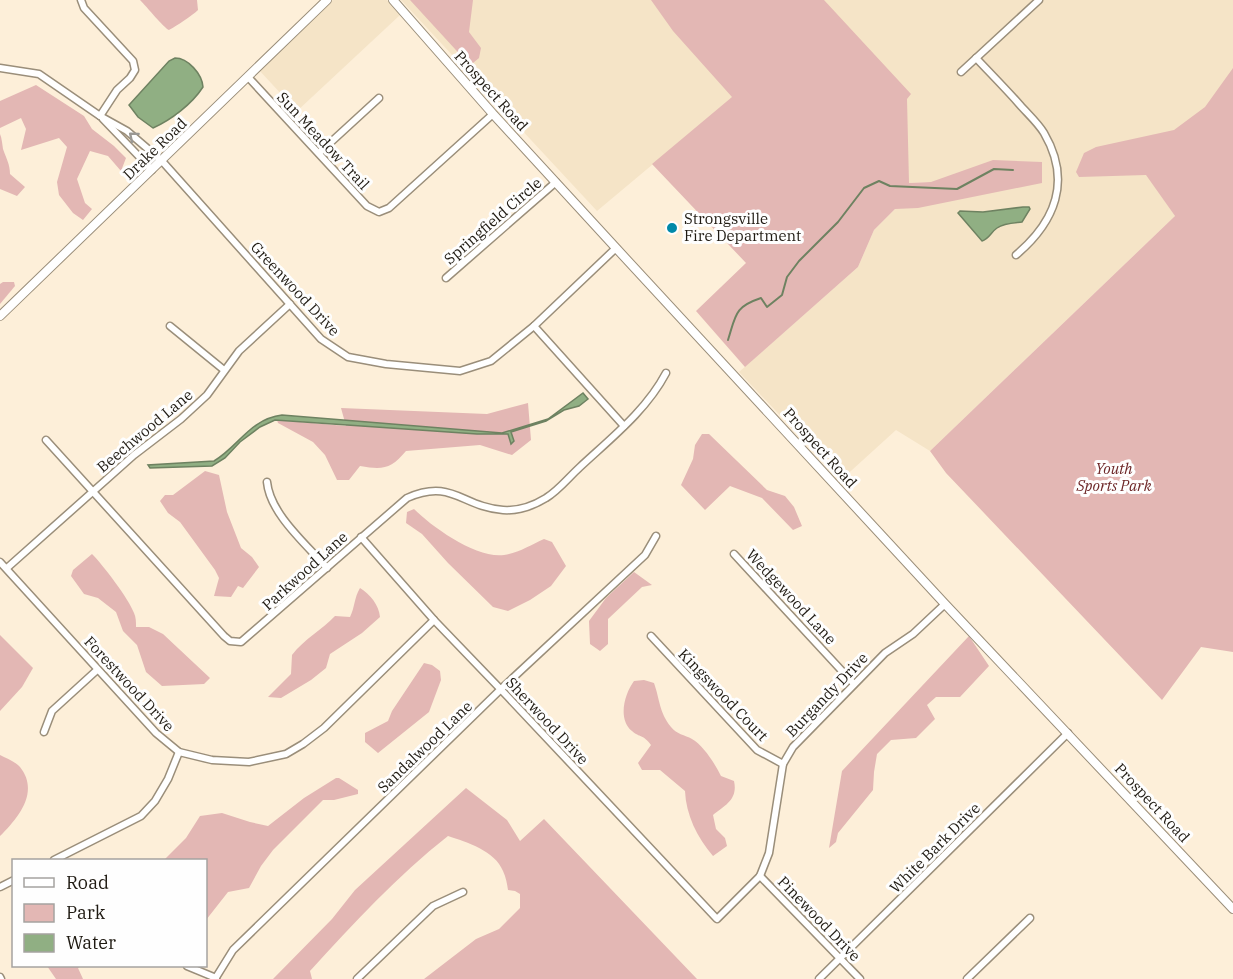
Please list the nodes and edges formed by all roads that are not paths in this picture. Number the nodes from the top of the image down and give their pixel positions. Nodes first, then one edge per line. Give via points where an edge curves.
1 (81, 0) edge
2 (327, 0) edge
3 (393, 0) edge
4 (1039, 0) edge
5 (976, 58) junction
6 (0, 68) edge
7 (961, 72) dead end
8 (248, 77) junction
9 (379, 98) dead end
10 (493, 114) junction
11 (100, 116) junction
12 (319, 153) junction
13 (162, 161) junction
14 (152, 170) junction
15 (556, 182) junction
16 (616, 248) junction
17 (1017, 255) dead end
18 (446, 278) dead end
19 (290, 304) junction
20 (0, 316) edge
21 (170, 326) dead end
22 (534, 326) junction
23 (224, 370) junction
24 (666, 373) dead end
25 (624, 426) junction
26 (46, 440) dead end
27 (267, 482) dead end
28 (93, 492) junction
29 (656, 536) dead end
30 (362, 537) junction
31 (734, 554) dead end
32 (0, 562) edge
33 (7, 568) junction
34 (327, 568) junction
35 (945, 604) junction
36 (434, 620) junction
37 (651, 636) dead end
38 (97, 670) junction
39 (854, 684) junction
40 (501, 689) junction
41 (44, 732) dead end
42 (1068, 734) junction
43 (178, 752) junction
44 (783, 764) junction
45 (58, 859) edge
46 (760, 876) junction
47 (463, 892) dead end
48 (1233, 909) edge
49 (1030, 918) dead end
50 (717, 919) joint
51 (839, 958) junction
52 (189, 967) edge
53 (216, 978) edge
54 (357, 979) edge
55 (819, 979) edge
56 (860, 979) edge
57 (967, 979) edge

1 - 11 street via 133,61 135,70
2 - 8 street, Drake Road
3 - 10 street, Prospect Road
4 - 5 street
5 - 7 street
5 - 17 street via 1041,128 1056,165 1057,193 1052,212 1035,238
6 - 11 street via 39,74
8 - 12 street, Sun Meadow Trail
8 - 13 street, Drake Road
9 - 12 street
10 - 12 street, Sun Meadow Trail via 389,208 379,212 367,206
10 - 15 street, Prospect Road
13 -> 11 street, Greenwood Drive via 127,131
11 - 14 street
13 - 14 street, Drake Road
13 - 19 street, Greenwood Drive
14 - 20 street, Drake Road
15 - 16 street, Prospect Road
15 - 18 street, Springfield Circle
16 - 22 street, Greenwood Drive
16 - 35 street, Prospect Road
19 - 22 street, Greenwood Drive via 321,339 348,357 460,371 491,361
19 - 23 street, Beechwood Lane via 238,351
21 - 23 street
22 - 25 street
23 - 28 street, Beechwood Lane via 207,395
24 - 25 street, Parkwood Lane via 656,391
25 - 30 street, Parkwood Lane via 548,497 527,507 500,510 443,490 422,491 407,498
26 - 28 street, Parkwood Lane
27 - 34 street via 285,522
28 - 33 street, Beechwood Lane
28 - 34 street, Parkwood Lane via 230,641 241,642 249,637
29 - 40 street, Sandalwood Lane via 645,555
30 - 34 street, Parkwood Lane
30 - 36 street, Sherwood Drive
31 - 39 street, Wedgewood Lane
32 - 33 street, Forestwood Drive
33 - 38 street, Forestwood Drive
35 - 39 street, Burgandy Drive
35 - 42 street, Prospect Road
36 - 40 street, Sherwood Drive
36 - 43 street, Forestwood Drive via 324,728 286,754 249,762 212,760
37 - 44 street, Kingswood Court via 757,750
38 - 41 street via 52,711
38 - 43 street, Forestwood Drive
39 - 44 street, Burgandy Drive via 807,730
40 - 50 street, Sherwood Drive
40 - 53 street, Sandalwood Lane via 233,950
42 - 48 street, Prospect Road
42 - 51 street, White Bark Drive
43 - 45 street via 168,779 141,816
44 - 46 street, Burgandy Drive via 769,853
46 - 50 street, Burgandy Drive
46 - 51 street, Pinewood Drive
47 - 54 street via 433,906
49 - 57 street
51 - 55 street, White Bark Drive
51 - 56 street, Pinewood Drive
52 - 53 street

